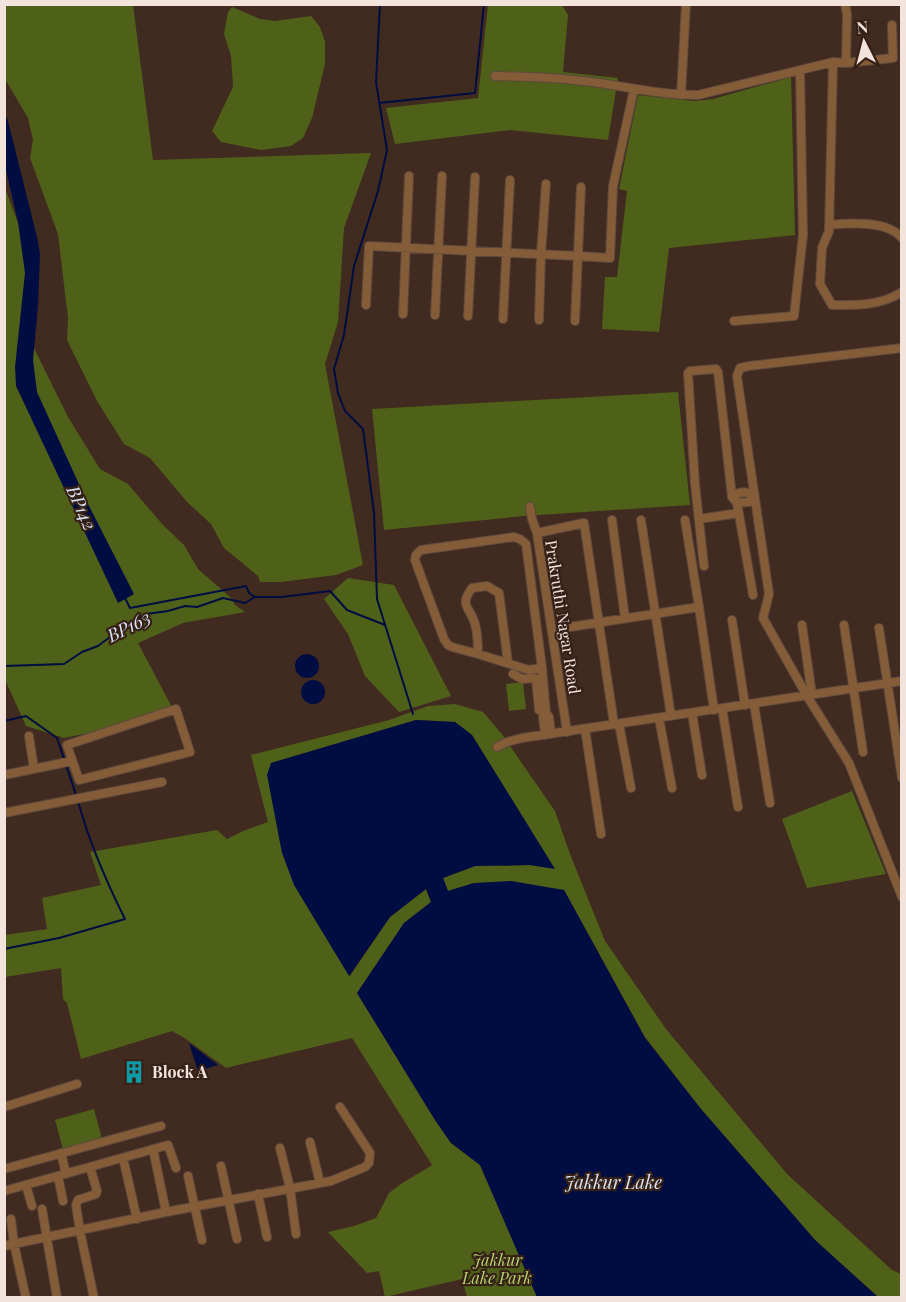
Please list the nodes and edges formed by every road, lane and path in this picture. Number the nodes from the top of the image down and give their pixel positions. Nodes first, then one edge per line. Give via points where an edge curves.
1 (686, 4) edge
2 (846, 5) edge
3 (892, 25) dead end
4 (833, 62) junction
5 (846, 63) junction
6 (800, 70) junction
7 (495, 76) dead end
8 (634, 89) junction
9 (681, 95) junction
10 (409, 176) dead end
11 (442, 177) dead end
12 (474, 177) dead end
13 (510, 180) dead end
14 (546, 184) dead end
15 (581, 187) dead end
16 (829, 225) junction
17 (902, 238) edge
18 (405, 248) junction
19 (438, 249) junction
20 (471, 250) junction
21 (506, 252) junction
22 (541, 254) junction
23 (578, 256) junction
24 (902, 292) edge
25 (366, 305) dead end
26 (403, 314) dead end
27 (435, 315) dead end
28 (468, 316) dead end
29 (503, 319) dead end
30 (539, 320) dead end
31 (574, 321) dead end
32 (734, 321) dead end
33 (902, 348) edge
34 (754, 495) junction
35 (734, 500) junction
36 (530, 507) dead end
37 (739, 513) junction
38 (699, 519) junction
39 (612, 520) dead end
40 (641, 520) dead end
41 (686, 520) dead end
42 (537, 533) junction
43 (704, 566) dead end
44 (753, 595) dead end
45 (699, 607) junction
46 (655, 614) junction
47 (625, 618) junction
48 (732, 620) dead end
49 (599, 622) junction
50 (802, 625) dead end
51 (844, 625) dead end
52 (570, 627) dead end
53 (879, 628) dead end
54 (478, 654) junction
55 (508, 663) junction
56 (542, 668) junction
57 (513, 674) dead end
58 (902, 681) edge
59 (887, 684) junction
60 (854, 689) junction
61 (810, 695) junction
62 (749, 704) junction
63 (718, 709) junction
64 (546, 713) junction
65 (692, 713) junction
66 (670, 716) junction
67 (659, 718) junction
68 (617, 724) junction
69 (585, 729) junction
70 (567, 732) junction
71 (548, 734) junction
72 (29, 736) dead end
73 (497, 747) dead end
74 (863, 752) dead end
75 (68, 762) junction
76 (34, 770) junction
77 (4, 775) edge
78 (702, 775) dead end
79 (902, 778) edge
80 (162, 782) dead end
81 (631, 788) dead end
82 (672, 788) dead end
83 (770, 803) dead end
84 (738, 807) dead end
85 (4, 813) edge
86 (601, 834) dead end
87 (902, 897) edge
88 (78, 1084) dead end
89 (4, 1107) edge
90 (340, 1107) dead end
91 (160, 1126) dead end
92 (310, 1142) dead end
93 (280, 1148) dead end
94 (153, 1149) junction
95 (62, 1153) junction
96 (123, 1158) junction
97 (221, 1166) dead end
98 (90, 1167) junction
99 (176, 1168) dead end
100 (4, 1169) edge
101 (62, 1175) junction
102 (188, 1176) dead end
103 (320, 1183) junction
104 (26, 1185) junction
105 (290, 1188) junction
106 (4, 1191) edge
107 (258, 1194) junction
108 (229, 1200) junction
109 (63, 1201) dead end
110 (32, 1206) dead end
111 (195, 1207) junction
112 (42, 1209) dead end
113 (166, 1212) junction
114 (11, 1219) dead end
115 (137, 1219) junction
116 (80, 1231) junction
117 (296, 1234) dead end
118 (267, 1237) dead end
119 (46, 1238) junction
120 (237, 1239) dead end
121 (202, 1240) dead end
122 (14, 1244) junction
123 (4, 1246) edge
124 (26, 1298) edge
125 (57, 1298) edge
126 (94, 1298) edge

1 - 9 street
2 - 5 street
3 - 5 street via 893,58
4 - 5 street
4 - 6 street
4 - 16 street
6 - 9 street via 698,95
6 - 32 street via 803,235 794,316
7 - 8 street via 547,77
8 - 9 street
8 - 23 street via 613,186 610,258
10 - 18 street
11 - 19 street
12 - 20 street
13 - 21 street
14 - 22 street
15 - 23 street
16 - 17 street via 884,227
16 - 24 street via 822,248 820,284 832,305 869,305
18 - 19 street
18 - 25 street via 369,246
18 - 26 street
19 - 20 street
19 - 27 street
20 - 21 street
20 - 28 street
21 - 22 street
21 - 29 street
22 - 23 street
22 - 30 street
23 - 31 street
33 - 34 street via 740,368 737,376
34 - 35 street via 737,493
34 - 61 street via 769,594 763,618
35 - 37 street
35 - 38 street via 718,372 690,371
36 - 42 street, Prakruthi Nagar Road
37 - 38 street
37 - 44 street
38 - 43 street
39 - 47 street
40 - 46 street
41 - 45 street
42 - 49 street via 584,523
42 - 70 street, Prakruthi Nagar Road
45 - 46 street
45 - 63 street
46 - 47 street
46 - 66 street
47 - 49 street
48 - 62 street
49 - 52 street
49 - 68 street
50 - 61 street
51 - 60 street
53 - 59 street
54 - 55 street
54 - 55 street via 475,623 465,597 472,588 487,586 499,593
54 - 56 street via 452,647 444,639 416,555 421,550 520,538 526,544
55 - 56 street via 529,670
56 - 64 street
57 - 64 street via 536,679 539,710
58 - 59 street
59 - 60 street
59 - 79 street
60 - 61 street
60 - 74 street
61 - 62 street
61 - 87 street via 849,763
62 - 63 street
62 - 83 street
63 - 65 street
63 - 84 street
64 - 71 street via 543,717
65 - 66 street
65 - 78 street
66 - 67 street
67 - 68 street
67 - 82 street
68 - 69 street
68 - 81 street
69 - 70 street
69 - 86 street
70 - 71 street
71 - 73 street
72 - 76 street
75 - 75 street via 79,780 190,752 176,709 67,745
75 - 76 street
76 - 77 street
80 - 85 street
88 - 89 street
90 - 103 street via 370,1153 369,1163
91 - 95 street
92 - 103 street
93 - 105 street
94 - 96 street
94 - 99 street via 168,1145
94 - 113 street
95 - 100 street
95 - 101 street
96 - 98 street
96 - 115 street
97 - 108 street
98 - 101 street
98 - 116 street via 97,1191 78,1200
101 - 104 street
101 - 109 street
102 - 111 street
103 - 105 street
104 - 106 street
104 - 110 street
105 - 107 street
105 - 117 street
107 - 108 street
107 - 118 street
108 - 111 street
108 - 120 street
111 - 113 street
111 - 121 street
112 - 119 street
113 - 115 street
114 - 122 street
115 - 116 street
116 - 119 street
116 - 126 street
119 - 122 street
119 - 125 street
122 - 123 street
122 - 124 street

